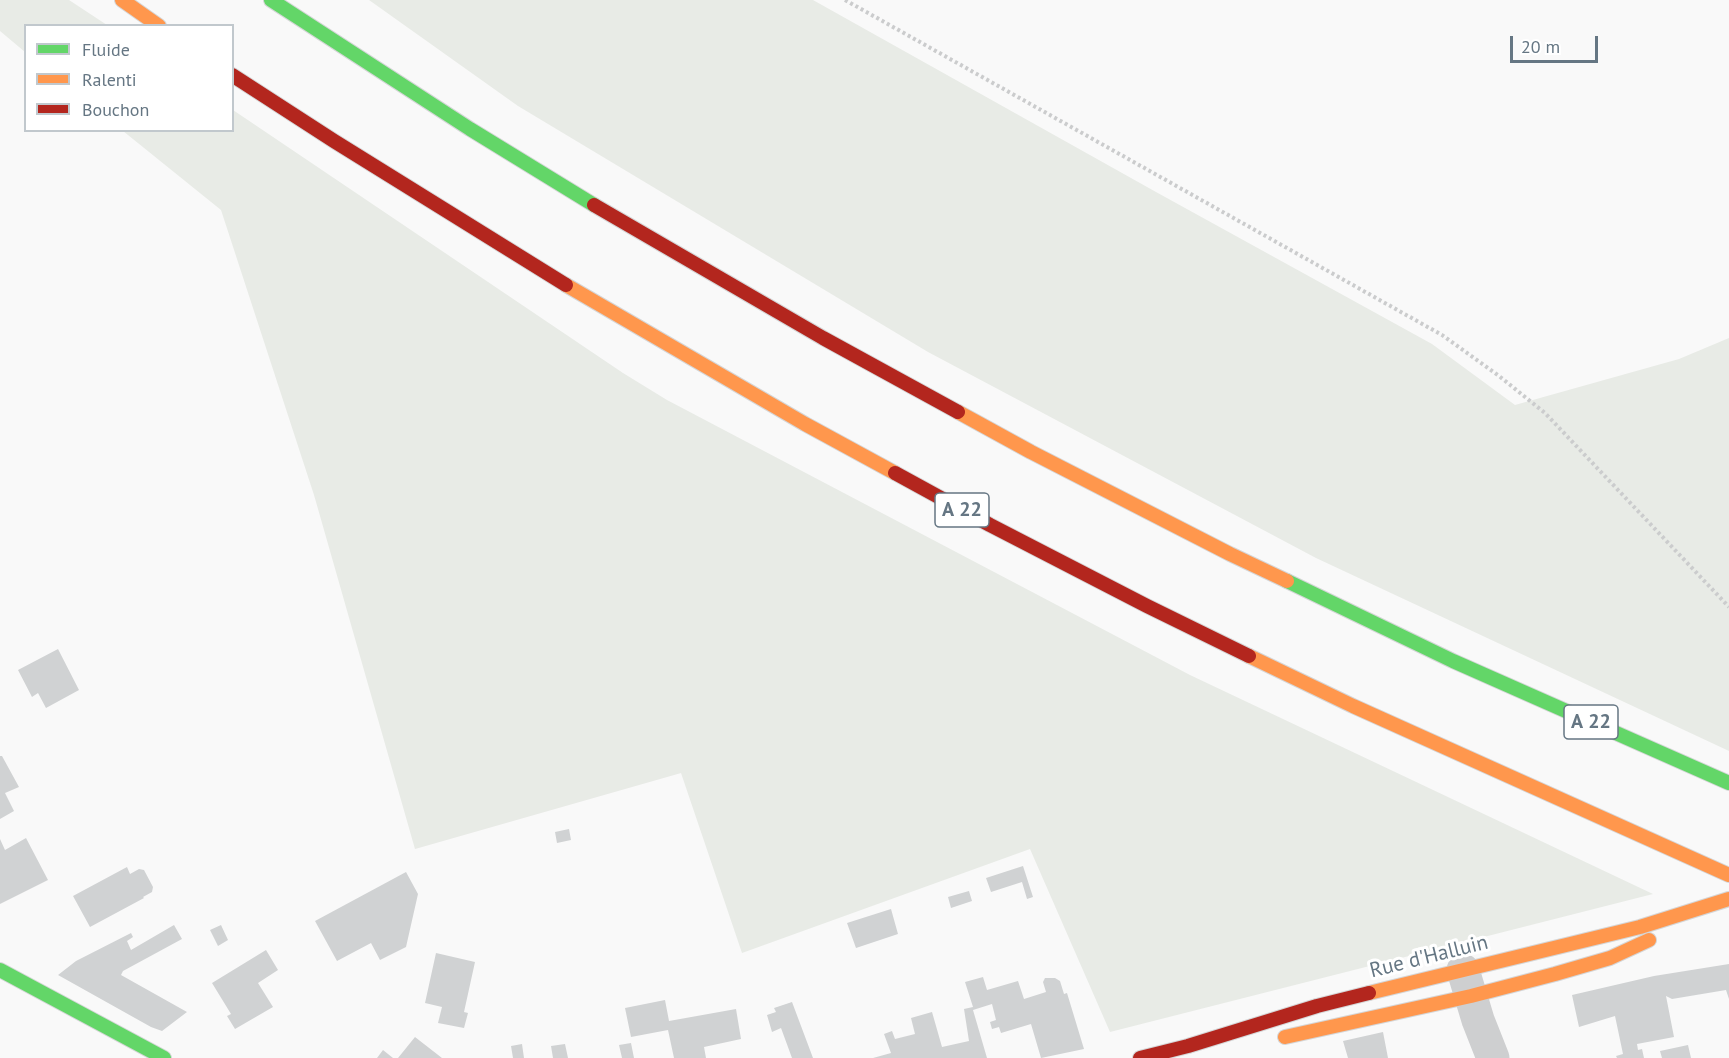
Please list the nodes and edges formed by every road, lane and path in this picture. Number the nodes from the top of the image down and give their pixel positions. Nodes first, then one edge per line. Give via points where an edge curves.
1 (122, 0) edge
2 (271, 0) edge
3 (845, 0) edge
4 (156, 24) edge
5 (234, 76) edge
6 (1729, 607) edge
7 (1729, 783) edge
8 (1729, 875) edge
9 (1729, 900) edge
10 (0, 970) edge
11 (1467, 983) junction
12 (1266, 1041) dead end
13 (1222, 1050) dead end
14 (164, 1058) edge
15 (1140, 1058) edge
16 (1168, 1058) edge
17 (1493, 1058) edge

1 - 4 main road
2 - 7 main road, A 22 via 624,223 1031,452 1453,662
3 - 6 path via 1442,335 1545,413
5 - 8 main road, A 22 via 526,261 805,424 999,530 1353,706
9 - 11 main road, Rue d'Halluin
9 - 11 main road, Rue d'Halluin via 1610,958 1555,974
10 - 14 main road
11 - 12 main road, Rue d'Halluin
11 - 15 main road, Rue d'Halluin via 1317,1006
11 - 17 street
13 - 16 main road

